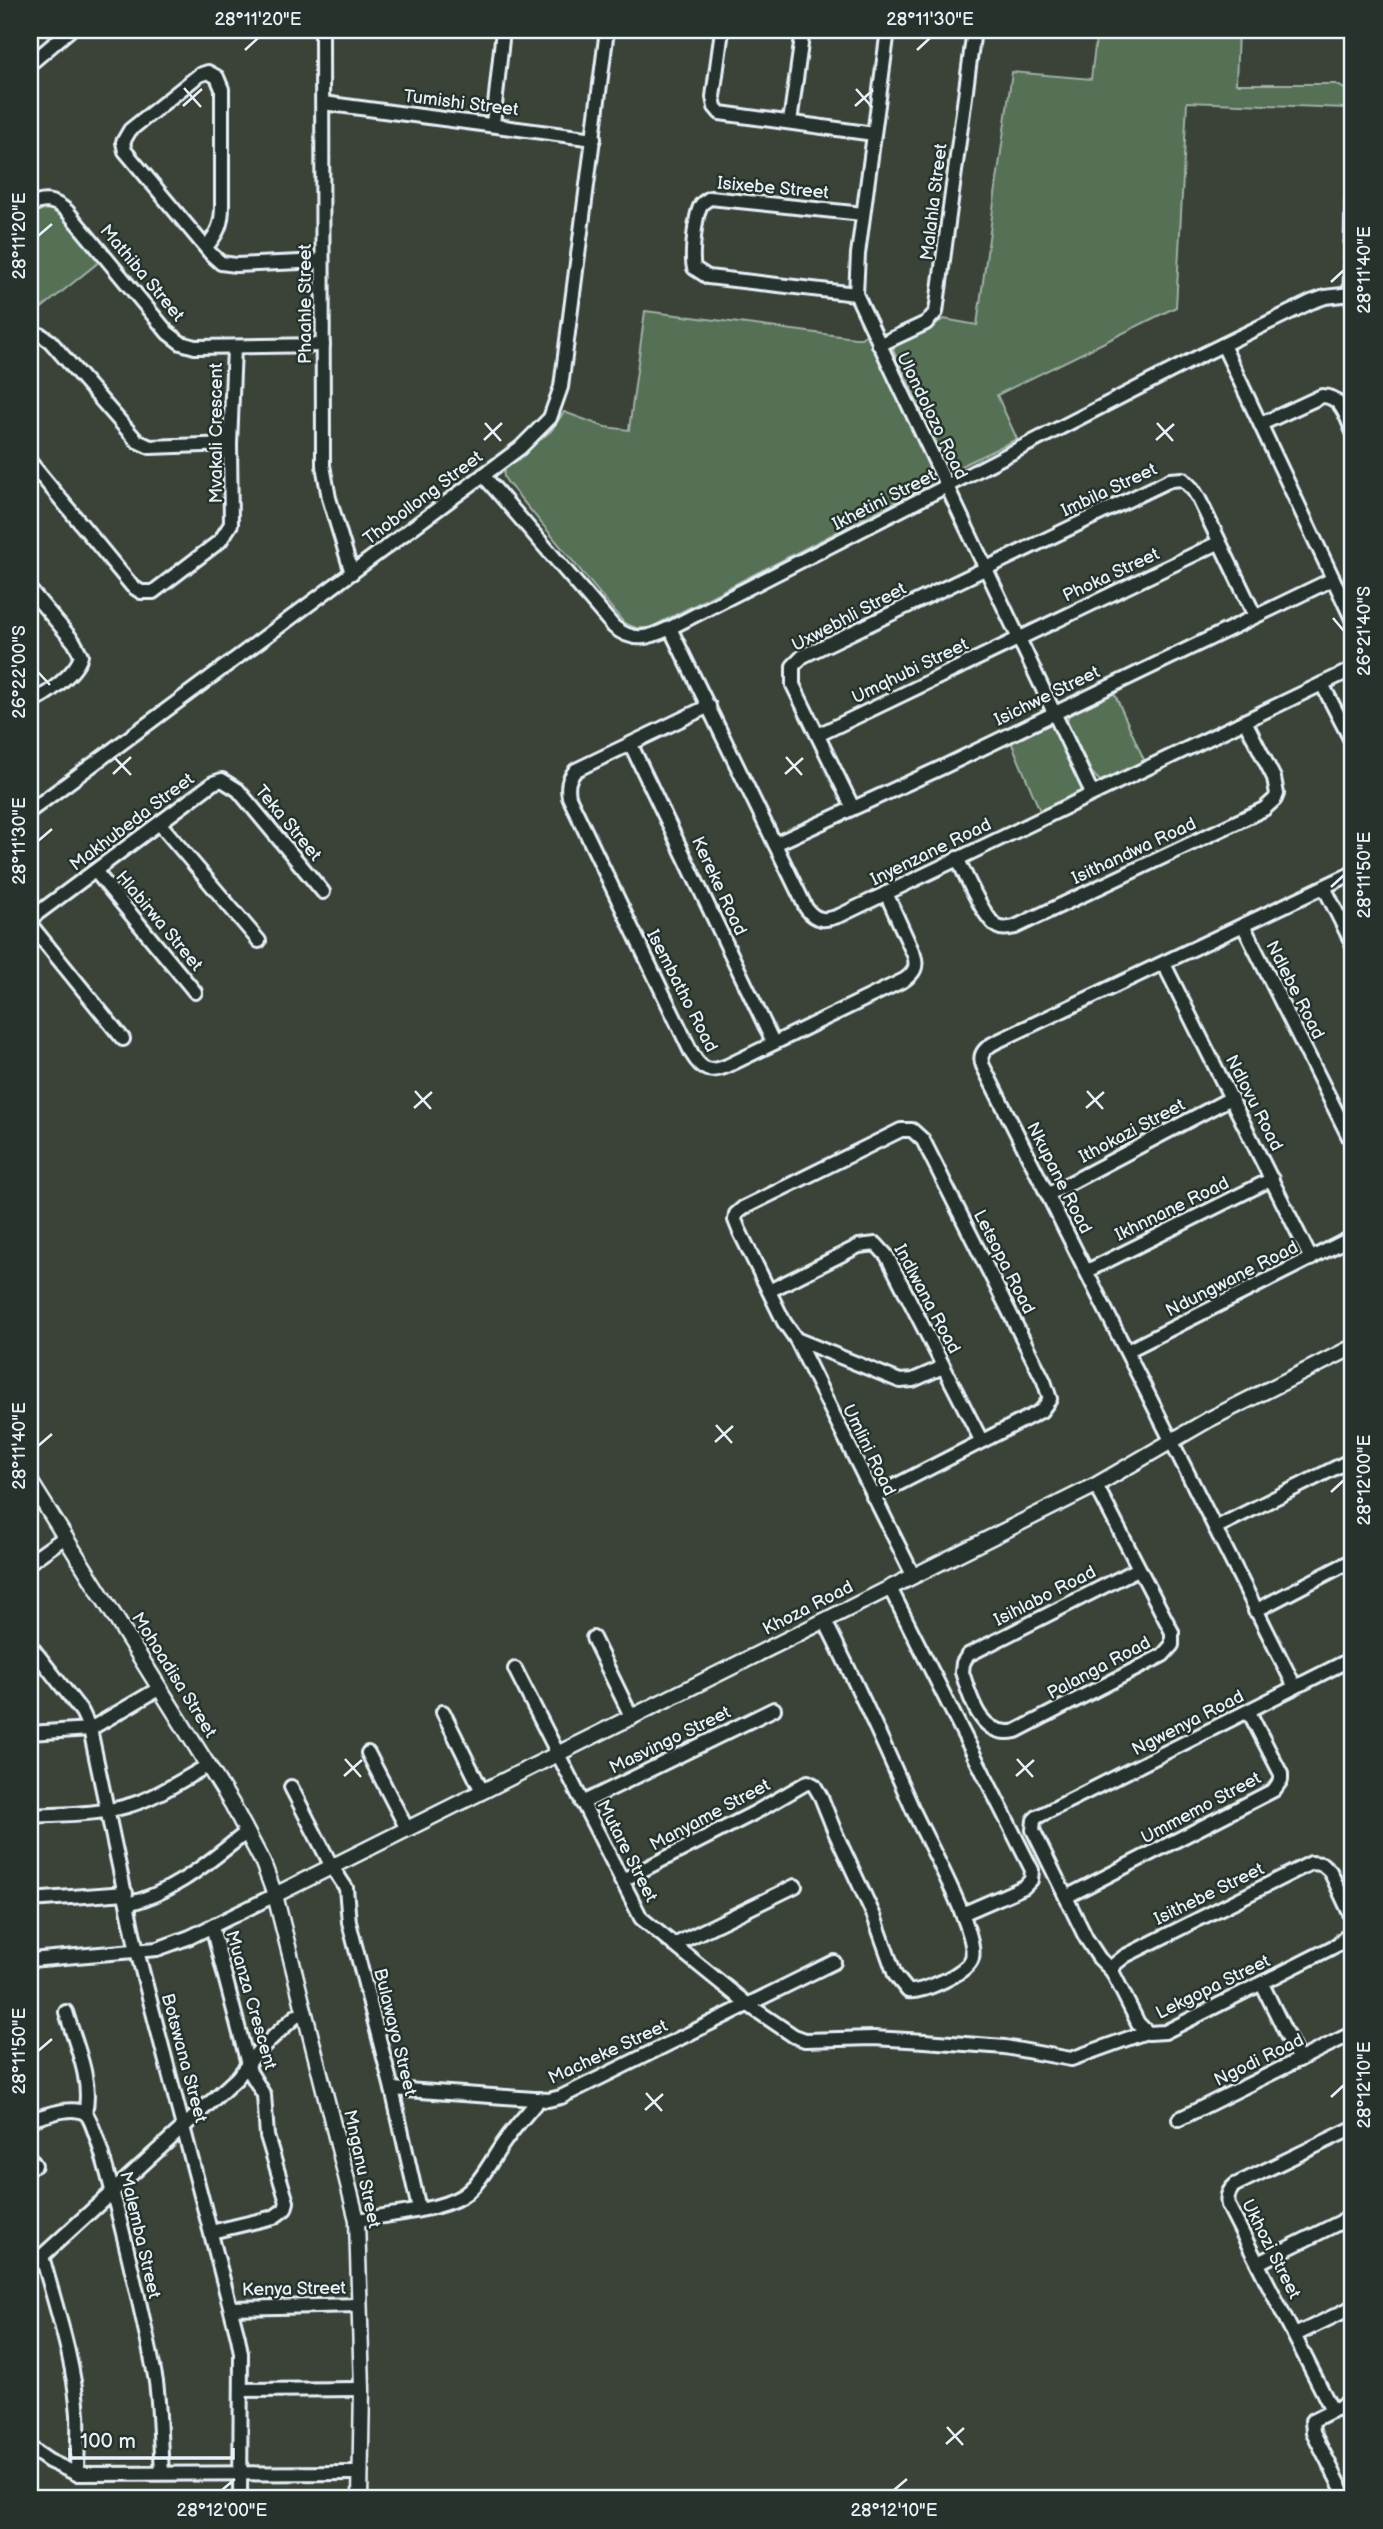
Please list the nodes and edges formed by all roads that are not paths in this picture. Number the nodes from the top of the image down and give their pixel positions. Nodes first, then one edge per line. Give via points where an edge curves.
1 (70, 30) edge
2 (322, 30) edge
3 (503, 30) edge
4 (607, 30) edge
5 (722, 30) edge
6 (803, 30) edge
7 (888, 30) edge
8 (974, 30) edge
9 (30, 64) edge
10 (323, 103) junction
11 (790, 122) junction
12 (493, 124) junction
13 (874, 134) junction
14 (594, 139) junction
15 (1353, 200) edge
16 (30, 206) edge
17 (863, 215) junction
18 (206, 247) junction
19 (322, 261) junction
20 (856, 294) junction
21 (1352, 298) edge
22 (30, 335) edge
23 (324, 345) junction
24 (879, 345) junction
25 (1223, 345) junction
26 (234, 348) junction
27 (1261, 424) junction
28 (1353, 432) edge
29 (230, 444) junction
30 (30, 462) edge
31 (483, 475) junction
32 (947, 487) junction
33 (1218, 543) junction
34 (985, 568) junction
35 (352, 573) junction
36 (1333, 579) junction
37 (30, 590) edge
38 (1255, 616) junction
39 (1353, 621) edge
40 (670, 628) junction
41 (1018, 639) junction
42 (1353, 669) edge
43 (1322, 684) junction
44 (34, 700) edge
45 (709, 706) junction
46 (1054, 712) junction
47 (1245, 721) junction
48 (818, 735) junction
49 (631, 744) junction
50 (1353, 744) edge
51 (222, 780) joint
52 (1092, 793) junction
53 (853, 808) junction
54 (30, 811) edge
55 (160, 824) junction
56 (775, 844) junction
57 (957, 858) junction
58 (96, 872) junction
59 (1353, 873) edge
60 (1324, 887) junction
61 (323, 892) dead end
62 (886, 893) junction
63 (30, 919) edge
64 (30, 924) edge
65 (1244, 927) junction
66 (259, 941) dead end
67 (1353, 945) edge
68 (1164, 964) junction
69 (195, 992) dead end
70 (123, 1039) dead end
71 (773, 1042) junction
72 (1231, 1098) junction
73 (1353, 1145) edge
74 (1272, 1179) junction
75 (1049, 1194) junction
76 (743, 1208) joint
77 (1353, 1237) edge
78 (1311, 1259) junction
79 (1087, 1271) junction
80 (769, 1291) junction
81 (796, 1339) junction
82 (1353, 1347) edge
83 (1127, 1351) junction
84 (943, 1367) junction
85 (981, 1440) junction
86 (1171, 1443) junction
87 (1353, 1459) edge
88 (30, 1481) edge
89 (1096, 1485) junction
90 (873, 1497) junction
91 (1214, 1528) junction
92 (65, 1537) junction
93 (1353, 1560) edge
94 (30, 1562) edge
95 (1138, 1569) junction
96 (913, 1575) junction
97 (890, 1588) junction
98 (1255, 1611) junction
99 (825, 1621) junction
100 (593, 1638) dead end
101 (30, 1645) edge
102 (968, 1655) joint
103 (1353, 1657) edge
104 (515, 1669) dead end
105 (1294, 1687) junction
106 (159, 1688) junction
107 (774, 1709) dead end
108 (443, 1712) dead end
109 (1249, 1712) junction
110 (632, 1718) junction
111 (90, 1729) junction
112 (30, 1733) edge
113 (369, 1753) dead end
114 (558, 1754) junction
115 (209, 1765) junction
116 (291, 1787) dead end
117 (482, 1791) junction
118 (582, 1803) junction
119 (108, 1810) junction
120 (30, 1816) edge
121 (1037, 1817) joint
122 (407, 1829) junction
123 (247, 1832) junction
124 (332, 1867) junction
125 (621, 1881) junction
126 (795, 1886) dead end
127 (275, 1895) junction
128 (1066, 1897) junction
129 (127, 1898) junction
130 (30, 1900) edge
131 (962, 1914) junction
132 (1353, 1920) edge
133 (212, 1927) junction
134 (1353, 1930) edge
135 (674, 1945) junction
136 (137, 1951) junction
137 (30, 1960) edge
138 (834, 1962) dead end
139 (1112, 1971) junction
140 (1262, 1984) junction
141 (747, 2004) junction
142 (66, 2012) dead end
143 (296, 2016) dead end
144 (1146, 2032) junction
145 (1353, 2033) edge
146 (1299, 2060) junction
147 (248, 2064) junction
148 (392, 2089) junction
149 (539, 2099) junction
150 (85, 2113) junction
151 (1179, 2119) dead end
152 (30, 2120) edge
153 (184, 2127) junction
154 (1353, 2128) edge
155 (113, 2191) junction
156 (419, 2209) junction
157 (1353, 2216) edge
158 (357, 2220) junction
159 (211, 2232) junction
160 (42, 2256) junction
161 (1258, 2263) junction
162 (30, 2267) edge
163 (358, 2305) junction
164 (1353, 2306) edge
165 (231, 2308) junction
166 (1295, 2335) junction
167 (362, 2389) junction
168 (241, 2390) junction
169 (1353, 2400) edge
170 (1332, 2410) junction
171 (30, 2448) edge
172 (240, 2472) junction
173 (162, 2473) junction
174 (360, 2473) junction
175 (77, 2474) junction
176 (240, 2499) edge
177 (360, 2499) edge
178 (1347, 2499) edge

1 - 9 street
2 - 10 street, Phaahle Street
3 - 12 street
4 - 14 street, Thobollong Street
5 - 11 street via 713,97 717,111
6 - 11 street
7 - 13 street, Ulondolozo Road
8 - 24 street, Malahla Street via 936,312 926,323
10 - 12 street, Tumishi Street
10 - 19 street, Phaahle Street
11 - 13 street
12 - 14 street, Tumishi Street
13 - 17 street, Ulondolozo Road
14 - 31 street, Thobollong Street via 559,398 543,428
15 - 21 street
16 - 26 street, Mathiba Street via 43,200 67,211 177,341 195,347
17 - 20 street, Ulondolozo Road
17 - 20 street, Isixebe Street via 710,198 699,212 692,258 694,268 708,277
18 - 18 street via 123,146 136,124 208,72 216,76 222,89 222,223
18 - 19 street via 217,260 228,264
19 - 23 street, Phaahle Street
20 - 24 street, Ulondolozo Road
21 - 25 street, Ikhetini Street via 1325,297 1311,302
22 - 29 street via 50,341 137,442 150,447
23 - 26 street, Mathiba Street
23 - 35 street, Phaahle Street via 324,477
24 - 32 street, Ulondolozo Road
25 - 27 street
25 - 32 street, Ikhetini Street
26 - 29 street, Mvakali Crescent
27 - 28 street via 1328,396 1340,405
27 - 36 street
29 - 30 street, Mvakali Crescent via 233,518 229,529 220,541 147,593 132,586
31 - 35 street, Thobollong Street
31 - 40 street, Ikhetini Street via 614,627 631,638
32 - 34 street, Ulondolozo Road
32 - 40 street, Ikhetini Street
33 - 34 street, Imbila Street via 1192,488 1177,478
33 - 38 street, Imbila Street
33 - 41 street, Phoka Street
34 - 41 street, Ulondolozo Road
34 - 48 street, Uxwebhli Street via 796,662 793,685
35 - 54 street, Thobollong Street
36 - 38 street, Isichwe Street
36 - 39 street
37 - 44 street via 81,655 73,671
38 - 46 street, Isichwe Street
40 - 45 street, Inyenzane Road
41 - 46 street, Ulondolozo Road
41 - 48 street, Umqhubi Street
42 - 43 street, Inyenzane Road
43 - 47 street, Inyenzane Road
43 - 50 street
45 - 49 street, Isembatho Road
45 - 56 street, Inyenzane Road
46 - 52 street, Ulondolozo Road
46 - 53 street, Isichwe Street
47 - 52 street, Inyenzane Road
47 - 57 street, Isithandwa Road via 1277,787 1275,799 1264,809 1006,929 990,920
48 - 53 street, Uxwebhli Street
49 - 71 street, Kereke Road
49 - 71 street, Isembatho Road via 576,771 568,785 569,797 697,1062 712,1071
51 - 55 street, Makhubeda Street
51 - 61 street, Teka Street via 238,790
52 - 57 street, Inyenzane Road
53 - 56 street, Isichwe Street
55 - 58 street, Makhubeda Street
55 - 66 street
56 - 62 street, Inyenzane Road via 806,908 817,919 832,919
57 - 62 street, Inyenzane Road
58 - 63 street, Makhubeda Street
58 - 69 street, Hlabirwa Street
59 - 60 street, Nkupane Road
60 - 65 street, Nkupane Road
60 - 67 street
62 - 71 street, Isembatho Road via 915,955 914,971 904,980
64 - 70 street
65 - 68 street, Nkupane Road
65 - 73 street, Ndlebe Road
68 - 72 street, Ndlovu Road
68 - 75 street, Nkupane Road via 1033,1023 996,1042 981,1057
72 - 74 street, Ndlovu Road
72 - 75 street, Ithokazi Street
74 - 78 street, Ndlovu Road
74 - 79 street, Ikhnnane Road
75 - 79 street, Nkupane Road
76 - 80 street, Umlini Road via 735,1220
76 - 85 street, Letsopa Road via 901,1130 916,1132 1050,1395 1041,1411
77 - 78 street, Ndungwane Road
78 - 83 street, Ndungwane Road
79 - 83 street, Nkupane Road
80 - 81 street, Umlini Road
80 - 84 street, Indlwana Road via 859,1246 876,1244 887,1256
81 - 84 street via 900,1381
81 - 90 street, Umlini Road
82 - 86 street, Khoza Road
83 - 86 street, Nkupane Road
84 - 85 street, Indlwana Road
85 - 90 street, Letsopa Road
86 - 89 street, Khoza Road
86 - 91 street, Nkupane Road
87 - 91 street
88 - 92 street, Mohoadisa Street
89 - 95 street, Palanga Road
89 - 96 street, Khoza Road
90 - 96 street, Umlini Road
91 - 98 street, Nkupane Road
92 - 94 street
92 - 106 street, Mohoadisa Street
93 - 98 street
95 - 102 street, Isihlabo Road
95 - 102 street, Palanga Road via 1172,1632 1172,1645 1163,1654 1027,1725 1005,1733 986,1725 962,1672
96 - 97 street, Khoza Road
97 - 99 street, Khoza Road
97 - 131 street via 1032,1870 1024,1887
98 - 105 street, Nkupane Road
99 - 110 street, Khoza Road
99 - 131 street
100 - 110 street
101 - 111 street, Botswana Street
103 - 105 street, Ngwenya Road
104 - 114 street, Mutare Street
105 - 109 street, Ngwenya Road
106 - 111 street
106 - 115 street, Mohoadisa Street
107 - 118 street, Masvingo Street
108 - 117 street
109 - 121 street, Ngwenya Road
109 - 128 street, Ummemo Street via 1281,1774 1274,1790
110 - 114 street, Khoza Road
111 - 112 street
111 - 119 street, Botswana Street
113 - 122 street
114 - 117 street, Khoza Road
114 - 118 street, Mutare Street
115 - 119 street via 148,1798
115 - 123 street, Mohoadisa Street
116 - 124 street, Bulawayo Street
117 - 122 street, Khoza Road
118 - 125 street, Mutare Street
119 - 120 street
119 - 129 street, Botswana Street
121 - 128 street, Lekgopa Street via 1035,1836
122 - 124 street, Khoza Road
123 - 127 street, Mohoadisa Street
123 - 129 street via 170,1888 153,1897
124 - 127 street, Khoza Road
124 - 148 street, Bulawayo Street via 348,1894 349,1922
125 - 131 street, Manyame Street via 806,1782 814,1785 821,1797 895,1975 908,1991 959,1972 972,1959
125 - 135 street, Mutare Street via 641,1918
126 - 135 street
127 - 133 street
127 - 158 street, Mnganu Street
128 - 139 street, Lekgopa Street via 1094,1951
129 - 130 street
129 - 136 street, Botswana Street
132 - 139 street, Isithebe Street via 1328,1867 1308,1865 1125,1955
133 - 136 street via 173,1944
133 - 147 street, Muanza Crescent
134 - 140 street, Lekgopa Street via 1341,1942
135 - 141 street, Mutare Street
136 - 137 street
136 - 153 street, Botswana Street
138 - 141 street, Macheke Street
139 - 144 street, Lekgopa Street
140 - 144 street, Lekgopa Street via 1165,2032
140 - 146 street
141 - 144 street, Mutare Street via 805,2040 925,2041 1071,2059
141 - 149 street, Macheke Street via 561,2097
142 - 150 street, Malemba Street via 87,2087
143 - 147 street
145 - 146 street, Ngodi Road
146 - 151 street, Ngodi Road
147 - 153 street
147 - 159 street, Muanza Crescent via 264,2095 267,2136 287,2202 274,2217
148 - 149 street, Macheke Street
148 - 156 street, Bulawayo Street
149 - 156 street via 474,2185 449,2202
150 - 152 street via 74,2110
150 - 155 street, Malemba Street via 94,2125
153 - 155 street
153 - 159 street, Botswana Street
154 - 161 street, Ukhozi Street via 1232,2188 1227,2195 1227,2205
155 - 160 street
155 - 173 street, Malemba Street via 155,2378
156 - 158 street
157 - 161 street
158 - 163 street, Mnganu Street
159 - 165 street, Botswana Street
160 - 162 street
160 - 175 street via 73,2377
161 - 166 street, Ukhozi Street
163 - 165 street, Kenya Street
163 - 167 street, Mnganu Street
164 - 166 street
165 - 168 street, Botswana Street via 241,2353
166 - 170 street, Ukhozi Street
167 - 168 street
167 - 174 street, Mnganu Street
168 - 172 street, Botswana Street
169 - 170 street
170 - 178 street via 1312,2421 1313,2432
171 - 175 street
172 - 173 street
172 - 174 street
172 - 176 street, Botswana Street
173 - 175 street
174 - 177 street, Mnganu Street

